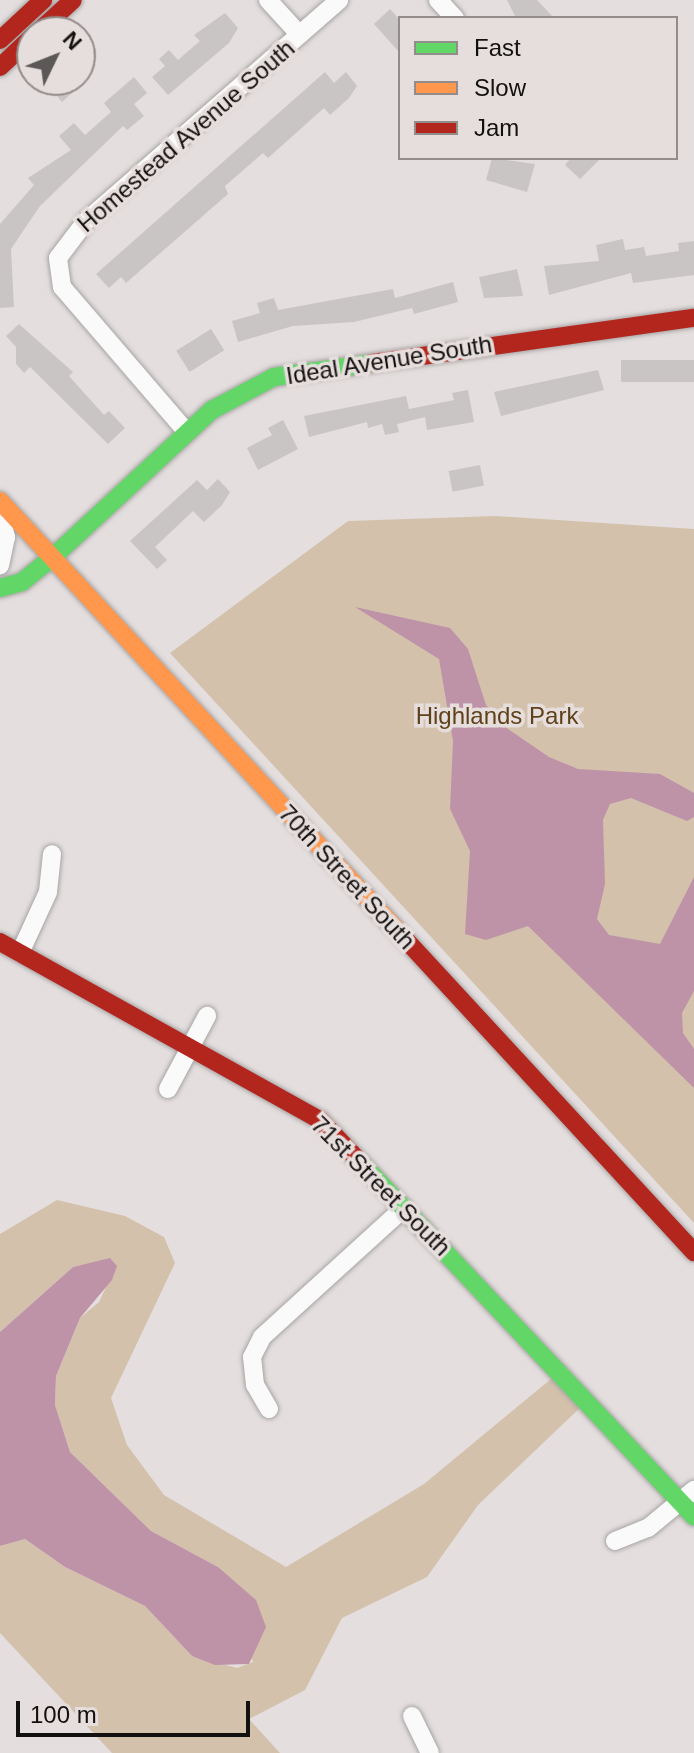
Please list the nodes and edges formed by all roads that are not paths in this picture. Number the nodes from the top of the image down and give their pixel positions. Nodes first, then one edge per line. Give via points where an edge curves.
1 (43, 0) edge
2 (73, 0) edge
3 (268, 0) edge
4 (339, 0) edge
5 (438, 0) edge
6 (56, 16) edge
7 (453, 16) edge
8 (300, 35) junction
9 (0, 40) edge
10 (16, 52) edge
11 (0, 67) edge
12 (694, 318) edge
13 (185, 430) junction
14 (0, 501) edge
15 (0, 513) edge
16 (53, 557) junction
17 (0, 565) edge
18 (0, 588) edge
19 (52, 854) dead end
20 (0, 942) edge
21 (20, 953) junction
22 (207, 1016) dead end
23 (190, 1045) junction
24 (168, 1089) dead end
25 (404, 1208) junction
26 (694, 1252) edge
27 (269, 1409) dead end
28 (690, 1503) edge
29 (615, 1541) dead end
30 (412, 1716) dead end
31 (430, 1753) edge

1 - 9 street
2 - 6 street
3 - 8 street
4 - 8 street, Homestead Avenue South
5 - 7 street
8 - 13 street, Homestead Avenue South via 86,221 58,258 62,287
10 - 11 street
12 - 13 street, Ideal Avenue South via 301,369 246,391
13 - 16 street, Ideal Avenue South
14 - 16 street, 70th Street South
15 - 17 street via 6,537
16 - 18 street via 22,582
16 - 26 street, 70th Street South
19 - 21 street via 48,892
20 - 21 street, 71st Street South
21 - 23 street, 71st Street South
22 - 23 street
23 - 24 street
23 - 25 street, 71st Street South via 320,1120
25 - 27 street via 262,1337 252,1357 255,1385
25 - 28 street, 71st Street South
28 - 29 street
30 - 31 street

